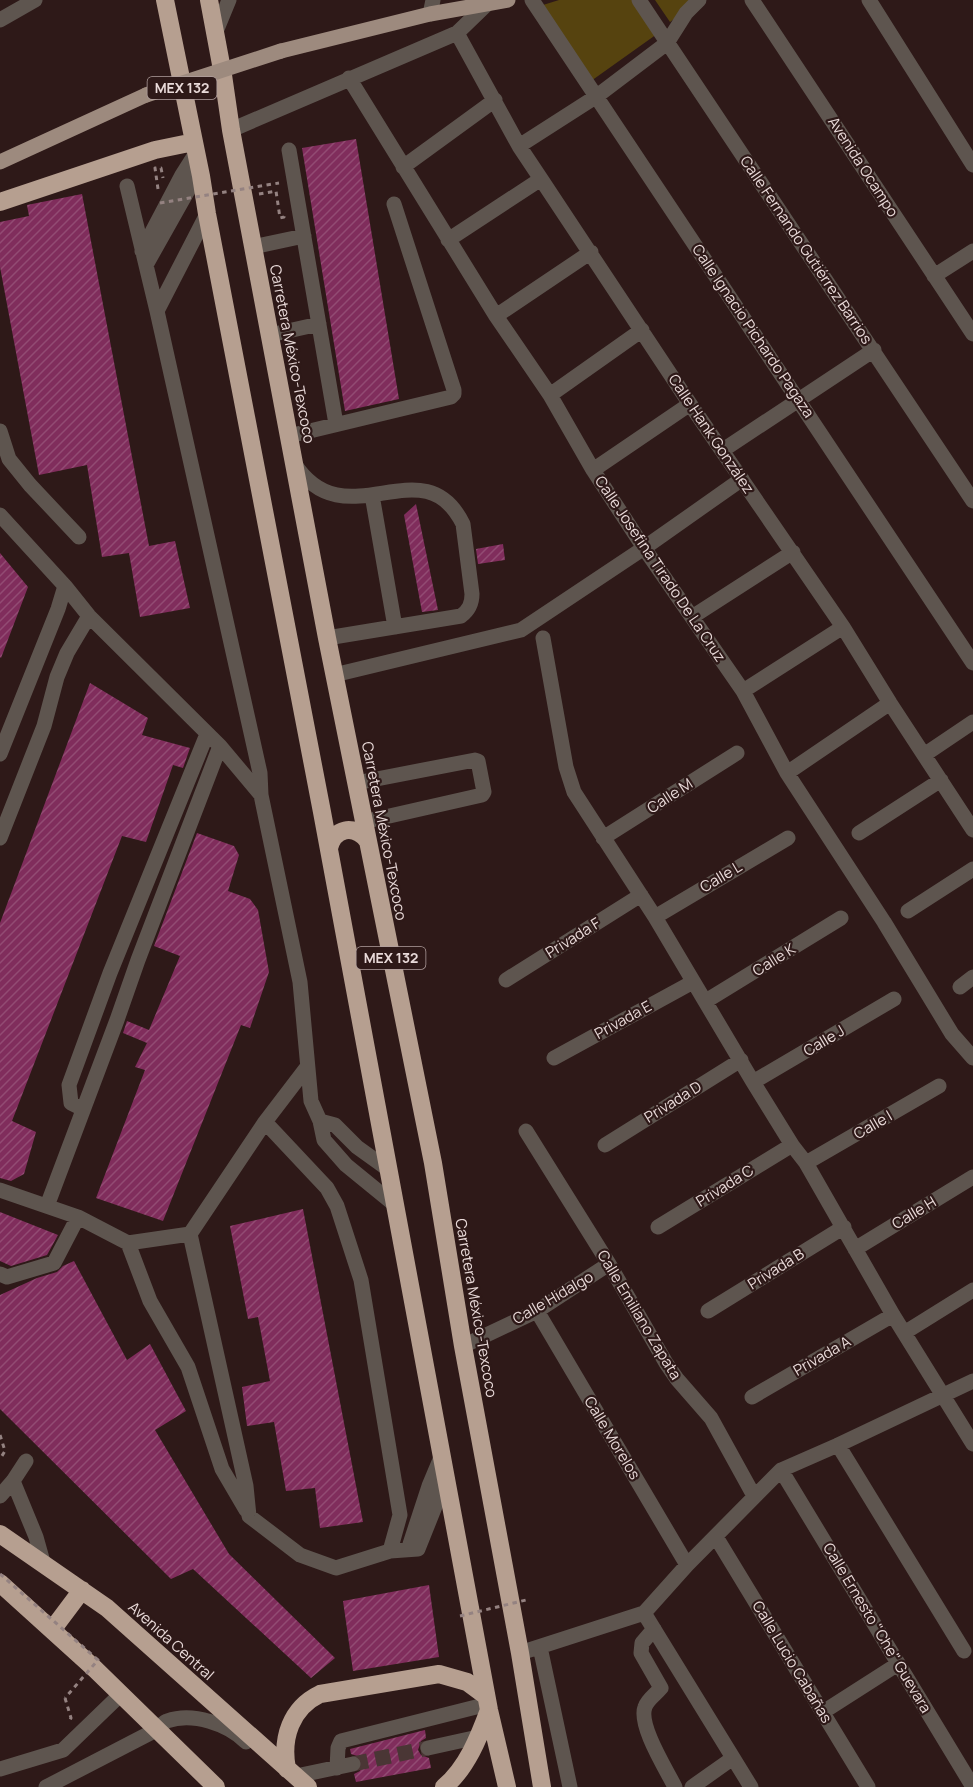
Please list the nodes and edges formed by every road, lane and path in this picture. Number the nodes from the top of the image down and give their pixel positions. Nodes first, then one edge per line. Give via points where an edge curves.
1 (35, 0) edge
2 (165, 0) edge
3 (209, 0) edge
4 (229, 0) edge
5 (508, 0) edge
6 (532, 0) edge
7 (639, 0) edge
8 (699, 0) edge
9 (752, 0) edge
10 (869, 0) edge
11 (487, 4) junction
12 (17, 5) edge
13 (432, 7) edge
14 (0, 20) edge
15 (457, 33) junction
16 (215, 34) junction
17 (667, 43) junction
18 (349, 78) junction
19 (597, 96) junction
20 (495, 100) junction
21 (231, 130) junction
22 (519, 146) junction
23 (289, 150) dead end
24 (198, 160) junction
25 (0, 162) edge
26 (973, 165) edge
27 (403, 167) junction
28 (162, 178) dead end
29 (541, 179) junction
30 (127, 186) dead end
31 (158, 191) dead end
32 (276, 192) dead end
33 (0, 202) edge
34 (160, 203) dead end
35 (394, 204) dead end
36 (207, 214) junction
37 (304, 236) junction
38 (448, 240) junction
39 (253, 247) junction
40 (973, 251) edge
41 (591, 252) junction
42 (144, 258) junction
43 (934, 276) junction
44 (157, 311) junction
45 (496, 316) junction
46 (319, 324) junction
47 (642, 330) junction
48 (973, 334) edge
49 (270, 335) junction
50 (874, 350) junction
51 (550, 395) junction
52 (798, 400) junction
53 (690, 404) junction
54 (336, 424) junction
55 (0, 431) edge
56 (289, 436) junction
57 (723, 450) junction
58 (294, 462) junction
59 (4, 463) edge
60 (593, 470) junction
61 (742, 479) junction
62 (372, 495) junction
63 (973, 501) edge
64 (0, 515) edge
65 (78, 537) dead end
66 (644, 548) junction
67 (793, 552) junction
68 (65, 586) junction
69 (89, 616) junction
70 (692, 617) junction
71 (395, 627) junction
72 (843, 627) junction
73 (327, 638) junction
74 (543, 638) dead end
75 (973, 663) edge
76 (334, 675) junction
77 (743, 691) junction
78 (890, 703) junction
79 (973, 722) edge
80 (207, 734) junction
81 (220, 746) junction
82 (737, 753) dead end
83 (0, 754) edge
84 (924, 755) junction
85 (787, 773) junction
86 (941, 780) junction
87 (357, 792) junction
88 (261, 795) junction
89 (322, 812) junction
90 (363, 822) junction
91 (973, 830) edge
92 (859, 833) dead end
93 (0, 838) edge
94 (603, 838) junction
95 (788, 838) dead end
96 (367, 840) junction
97 (329, 848) junction
98 (973, 869) edge
99 (641, 895) junction
100 (908, 911) dead end
101 (655, 917) junction
102 (842, 918) dead end
103 (973, 977) edge
104 (506, 982) dead end
105 (693, 982) junction
106 (960, 987) dead end
107 (894, 999) dead end
108 (706, 1001) junction
109 (554, 1058) dead end
110 (973, 1058) edge
111 (741, 1060) junction
112 (307, 1067) junction
113 (753, 1082) junction
114 (939, 1086) dead end
115 (83, 1109) junction
116 (265, 1122) junction
117 (320, 1122) junction
118 (526, 1131) dead end
119 (605, 1145) dead end
120 (792, 1145) junction
121 (806, 1163) junction
122 (389, 1170) junction
123 (973, 1177) edge
124 (0, 1190) edge
125 (396, 1205) junction
126 (47, 1206) junction
127 (78, 1217) junction
128 (658, 1227) dead end
129 (844, 1227) junction
130 (190, 1234) junction
131 (128, 1243) junction
132 (855, 1249) junction
133 (609, 1264) junction
134 (0, 1274) edge
135 (973, 1290) edge
136 (537, 1311) junction
137 (708, 1311) dead end
138 (893, 1315) junction
139 (904, 1333) junction
140 (463, 1346) junction
141 (973, 1381) edge
142 (943, 1395) junction
143 (752, 1397) dead end
144 (0, 1435) edge
145 (973, 1444) edge
146 (838, 1445) junction
147 (442, 1455) junction
148 (0, 1459) edge
149 (26, 1461) dead end
150 (782, 1470) junction
151 (446, 1479) junction
152 (13, 1481) junction
153 (0, 1496) edge
154 (754, 1496) junction
155 (249, 1516) junction
156 (0, 1534) edge
157 (716, 1537) junction
158 (409, 1550) junction
159 (390, 1551) junction
160 (43, 1562) junction
161 (687, 1565) junction
162 (0, 1574) edge
163 (0, 1583) edge
164 (82, 1590) junction
165 (526, 1600) dead end
166 (644, 1613) junction
167 (460, 1616) dead end
168 (654, 1629) junction
169 (52, 1630) junction
170 (540, 1647) junction
171 (964, 1651) dead end
172 (520, 1653) junction
173 (898, 1664) junction
174 (120, 1695) junction
175 (488, 1703) junction
176 (824, 1713) junction
177 (68, 1725) dead end
178 (162, 1736) junction
179 (478, 1737) junction
180 (428, 1748) tunnel mouth
181 (564, 1756) junction
182 (733, 1758) junction
183 (352, 1764) tunnel mouth
184 (539, 1764) junction
185 (0, 1768) edge
186 (337, 1768) junction
187 (296, 1780) edge
188 (452, 1783) edge
189 (46, 1787) edge
190 (204, 1787) edge
191 (216, 1787) edge
192 (228, 1787) edge
193 (507, 1787) edge
194 (542, 1787) edge
195 (570, 1787) edge
196 (675, 1787) edge
197 (692, 1787) edge
198 (751, 1787) edge
199 (868, 1787) edge
200 (973, 1787) edge

1 - 12 street
2 - 24 highway, MEX 132
3 - 16 highway, MEX 132
4 - 16 street
5 - 11 main road
6 - 19 street, Calle Ignacio Pichardo Pagaza
7 - 17 street, Calle Fernando Gutiérrez Barrios
8 - 17 street
9 - 43 street, Avenida Ocampo
10 - 26 street
11 - 13 main road
11 - 15 street
12 - 14 street
13 - 25 main road, bridge via 146,95
15 - 18 street
15 - 20 street, Calle Hank González
16 - 21 highway, MEX 132
17 - 19 street
17 - 50 street, Calle Fernando Gutiérrez Barrios
18 - 21 street
18 - 27 street, Calle Josefina Tirado De La Cruz
19 - 22 street
19 - 52 street, Calle Ignacio Pichardo Pagaza
20 - 22 street, Calle Hank González
20 - 27 street
21 - 39 highway, Carretera México-Texcoco / MEX 132
22 - 29 street, Calle Hank González
23 - 37 street
24 - 33 highway via 155,150
24 - 36 highway, MEX 132
24 - 42 street via 182,175
27 - 38 street, Calle Josefina Tirado De La Cruz
28 - 31 path via 161,168 155,168
29 - 38 street
29 - 41 street, Calle Hank González
30 - 42 street
32 - 34 path, bridge via 280,218 284,217 279,183
35 - 54 street via 454,394
36 - 44 street
36 - 89 highway, MEX 132
37 - 39 street
37 - 46 street
38 - 45 street, Calle Josefina Tirado De La Cruz
39 - 49 highway, Carretera México-Texcoco / MEX 132
40 - 43 street
41 - 45 street
41 - 47 street, Calle Hank González
42 - 44 street
43 - 48 street, Avenida Ocampo
44 - 88 street via 260,773
45 - 51 street, Calle Josefina Tirado De La Cruz
46 - 49 street
46 - 54 street
47 - 51 street
47 - 53 street, Calle Hank González
49 - 56 highway, Carretera México-Texcoco / MEX 132
50 - 52 street
50 - 63 street, Calle Fernando Gutiérrez Barrios
51 - 60 street, Calle Josefina Tirado De La Cruz
52 - 57 street
52 - 75 street, Calle Ignacio Pichardo Pagaza
53 - 57 street, Calle Hank González
53 - 60 street
54 - 56 street
55 - 59 street
56 - 58 highway, Carretera México-Texcoco / MEX 132
57 - 61 street, Calle Hank González
58 - 62 street via 312,484 331,494
58 - 73 highway, Carretera México-Texcoco / MEX 132
59 - 65 street
60 - 66 street, Calle Josefina Tirado De La Cruz
61 - 66 street
61 - 67 street, Calle Hank González
62 - 71 street
62 - 71 street via 407,489 427,491 452,507 463,525 472,594 468,609 461,616
64 - 68 street
66 - 70 street, Calle Josefina Tirado De La Cruz
66 - 76 street via 522,630
67 - 70 street
67 - 72 street, Calle Hank González
68 - 69 street
68 - 83 street
69 - 80 street
69 - 93 street via 67,652 44,726
70 - 77 street, Calle Josefina Tirado De La Cruz
71 - 73 street
72 - 77 street
72 - 78 street, Calle Hank González
73 - 76 highway, Carretera México-Texcoco / MEX 132
74 - 94 street via 570,781
76 - 87 highway, Carretera México-Texcoco / MEX 132
77 - 85 street, Calle Josefina Tirado De La Cruz
78 - 84 street, Calle Hank González
78 - 85 street
79 - 84 street
80 - 81 street
80 - 115 street via 69,1085 71,1102
81 - 88 street
81 - 115 street
82 - 94 street, Calle M
84 - 86 street, Calle Hank González
85 - 110 street, Calle Josefina Tirado De La Cruz via 952,1034
86 - 91 street, Calle Hank González
86 - 92 street
87 - 89 highway via 355,812 332,819
87 - 90 highway, Carretera México-Texcoco / MEX 132
87 - 90 street via 478,761 482,795
88 - 112 street via 300,982
89 - 97 highway, MEX 132
90 - 96 highway, Carretera México-Texcoco / MEX 132
94 - 99 street
95 - 101 street, Calle L
96 - 97 highway via 358,831 345,830 334,836
96 - 140 highway, Carretera México-Texcoco / MEX 132 via 433,1163
97 - 122 highway, MEX 132
98 - 100 street
99 - 101 street
99 - 104 street, Privada F
101 - 105 street
102 - 108 street, Calle K
103 - 106 street
105 - 108 street
105 - 109 street, Privada E
107 - 113 street, Calle J
108 - 111 street
111 - 113 street
111 - 119 street, Privada D
112 - 116 street
112 - 117 street via 311,1101
113 - 120 street
114 - 121 street, Calle I
115 - 126 street
116 - 130 street
116 - 159 street via 327,1188 337,1206 361,1280 400,1515
117 - 122 street via 335,1125
117 - 125 street via 324,1140 344,1164
118 - 133 street, Calle Emiliano Zapata
120 - 121 street
120 - 128 street, Privada C
121 - 129 street
122 - 125 highway, MEX 132
123 - 132 street, Calle H
124 - 126 street
125 - 147 highway, MEX 132
126 - 127 street
127 - 131 street
127 - 134 street via 54,1263 8,1277
129 - 132 street
129 - 137 street, Privada B
130 - 131 street
130 - 155 street via 246,1486
131 - 155 street via 150,1301 188,1367 222,1469
132 - 138 street
133 - 136 street, Calle Hidalgo
133 - 154 street, Calle Emiliano Zapata via 666,1363 711,1418
135 - 139 street
136 - 140 street, Calle Hidalgo
136 - 161 street, Calle Morelos
138 - 139 street
138 - 143 street, Privada A
139 - 142 street
140 - 172 highway, Carretera México-Texcoco / MEX 132
141 - 142 street
142 - 145 street
142 - 146 street
144 - 148 path via 6,1451
146 - 150 street
146 - 171 street
147 - 151 highway, MEX 132
147 - 158 street
149 - 152 street
150 - 154 street
150 - 173 street, Calle Ernesto "Che" Guevara
151 - 158 street via 418,1549
151 - 175 highway, MEX 132
152 - 153 street
152 - 160 street
154 - 157 street
155 - 159 street via 300,1555 336,1568
156 - 160 highway, Avenida Central
157 - 161 street
157 - 176 street, Calle Lucio Cabañas
158 - 159 street
160 - 164 highway, Avenida Central
161 - 166 street
162 - 177 path, bridge via 98,1660 65,1698 71,1718
163 - 169 highway
164 - 169 highway
164 - 187 highway, Avenida Central via 107,1608
165 - 167 path, bridge
166 - 168 street
166 - 170 street
168 - 182 street
168 - 196 street via 642,1643 641,1653 661,1688 645,1705 644,1715 646,1728
169 - 174 highway
170 - 172 street
170 - 181 street
172 - 184 highway, Carretera México-Texcoco / MEX 132
173 - 176 street
173 - 200 street, Calle Ernesto "Che" Guevara
174 - 178 highway
174 - 185 street via 63,1750
175 - 179 highway
175 - 186 street via 341,1741
175 - 187 highway via 469,1684 439,1674 320,1694 304,1703 286,1738 285,1759
175 - 193 highway, MEX 132
176 - 199 street, Calle Lucio Cabañas
178 - 187 street via 166,1722 187,1718 209,1721 237,1733
178 - 189 street
178 - 190 highway
178 - 191 highway
178 - 192 street via 176,1739
179 - 180 street
179 - 188 highway
181 - 184 street
181 - 195 street
182 - 197 street
182 - 198 street
183 - 186 street
184 - 194 highway, Carretera México-Texcoco / MEX 132
186 - 187 street

